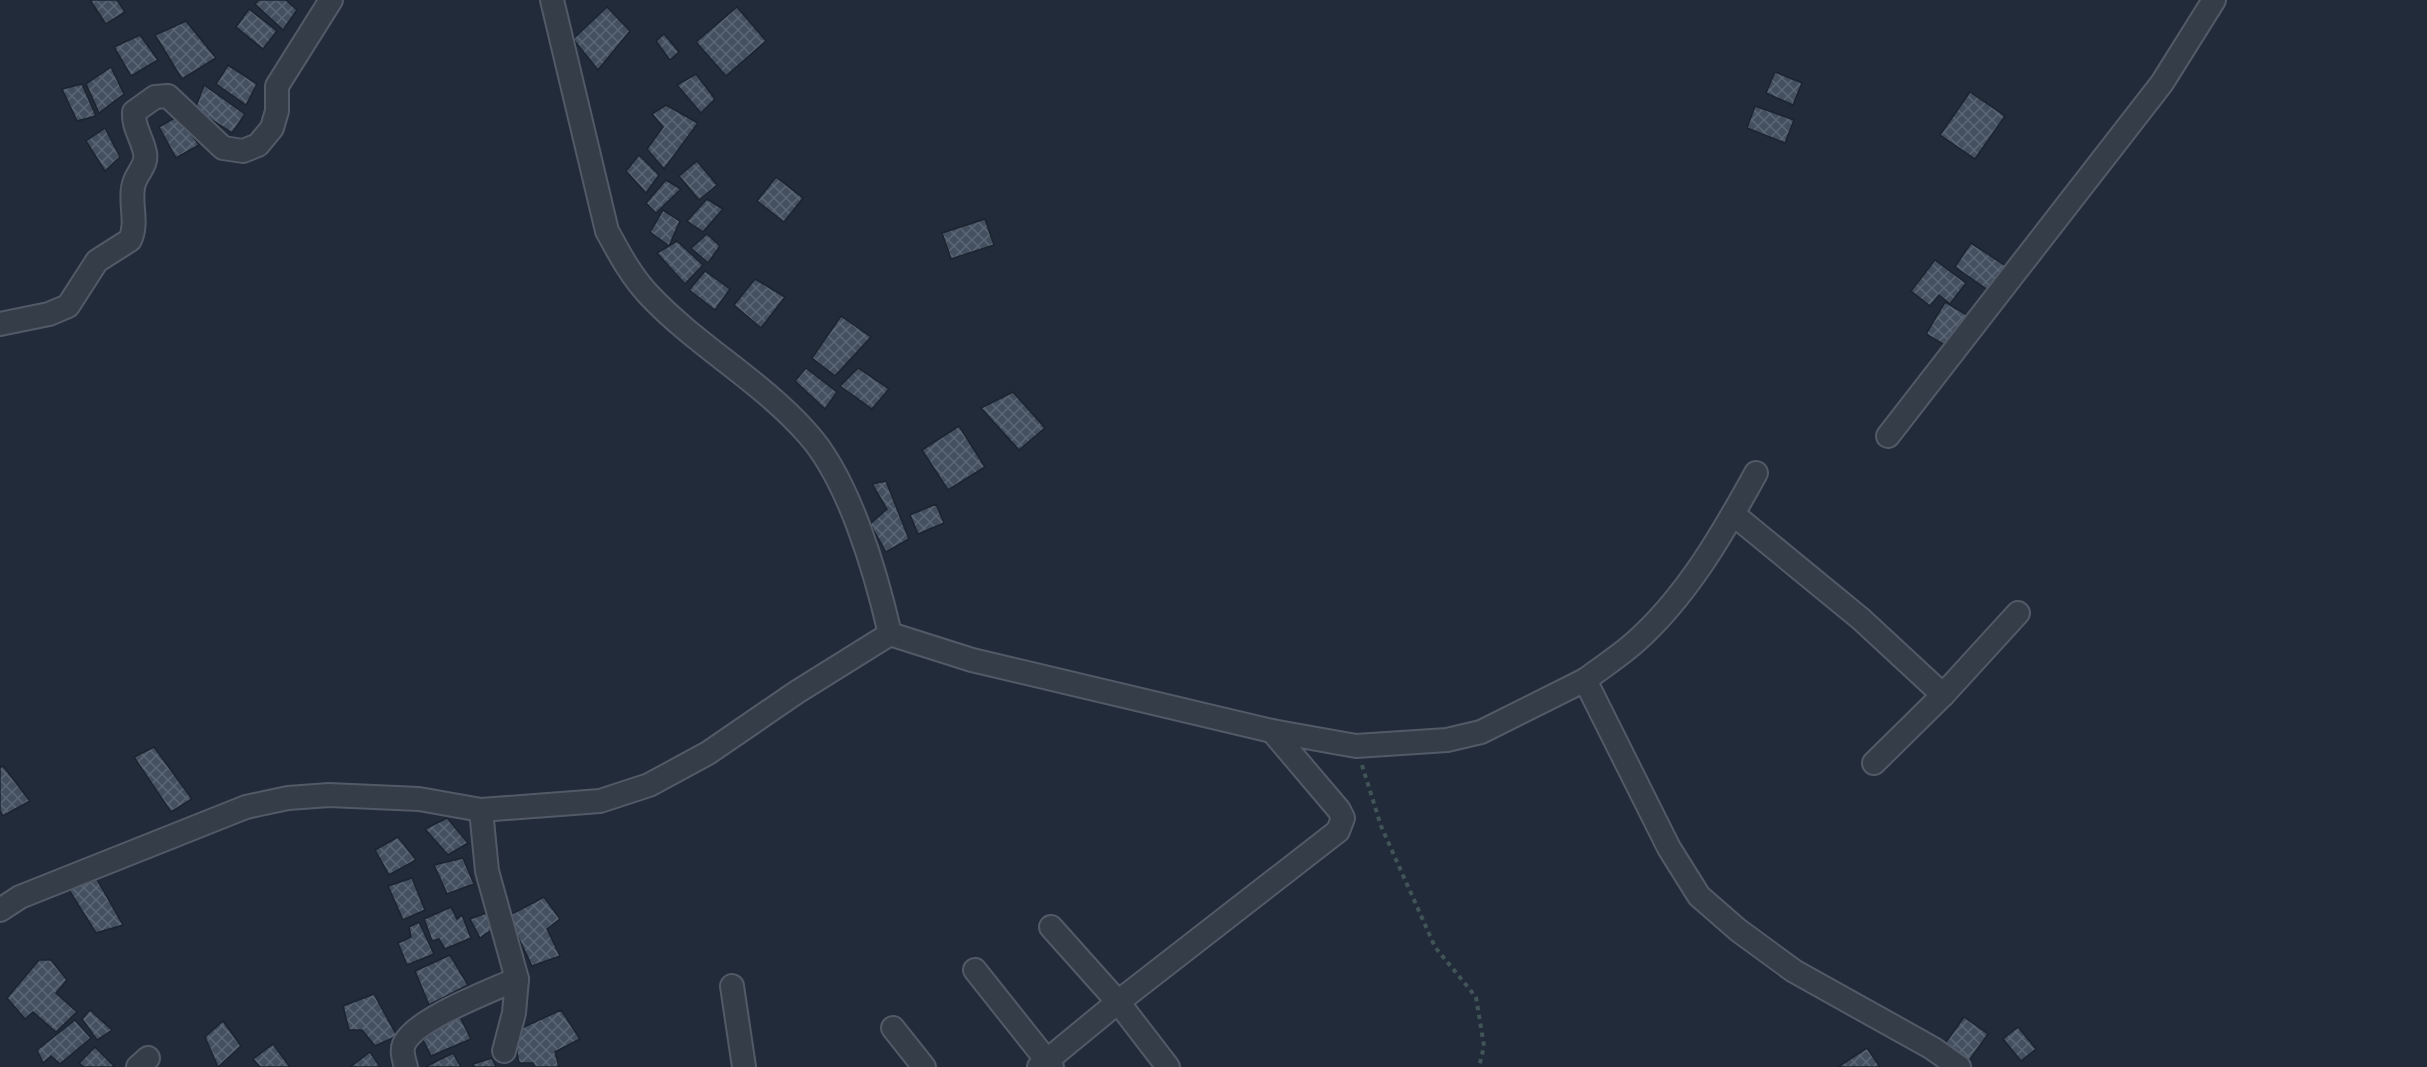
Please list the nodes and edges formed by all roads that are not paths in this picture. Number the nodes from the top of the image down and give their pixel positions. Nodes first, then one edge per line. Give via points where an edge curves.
1 (331, 0) edge
2 (552, 0) edge
3 (2214, 0) edge
4 (0, 324) edge
5 (1888, 436) dead end
6 (1756, 473) dead end
7 (1733, 514) junction
8 (2018, 613) dead end
9 (890, 634) junction
10 (1585, 680) junction
11 (1943, 695) junction
12 (1272, 731) junction
13 (1874, 763) dead end
14 (481, 810) junction
15 (0, 910) edge
16 (1051, 927) dead end
17 (975, 970) dead end
18 (517, 979) junction
19 (732, 986) dead end
20 (1118, 1002) junction
21 (893, 1028) dead end
22 (504, 1051) dead end
23 (1046, 1065) edge
24 (405, 1067) edge
25 (744, 1067) edge
26 (924, 1067) edge
27 (1168, 1067) edge
28 (1959, 1067) edge

1 - 4 street via 277,86 272,128 258,145 243,151 223,148 168,96 155,97 134,112 135,129 146,153 133,186 134,225 130,240 97,261 68,306
2 - 9 street via 607,231 625,264 649,295 758,385 809,434 843,488
3 - 5 street via 2162,83
6 - 7 street
7 - 10 street via 1684,588 1634,643
7 - 11 street via 1861,619
8 - 11 street
9 - 12 street via 972,660
9 - 14 street via 708,753 649,785 600,801
10 - 12 street via 1481,732 1447,740 1356,746
10 - 28 street via 1669,848 1699,896 1794,971
11 - 13 street
12 - 20 street via 1339,810 1341,825 1330,838
14 - 15 street via 419,799 329,795 288,798 246,807 20,897
14 - 18 street via 487,871
16 - 20 street
17 - 23 street
18 - 22 street via 514,1013
18 - 24 street via 422,1025 404,1043
19 - 25 street
20 - 23 street
20 - 27 street
21 - 26 street

